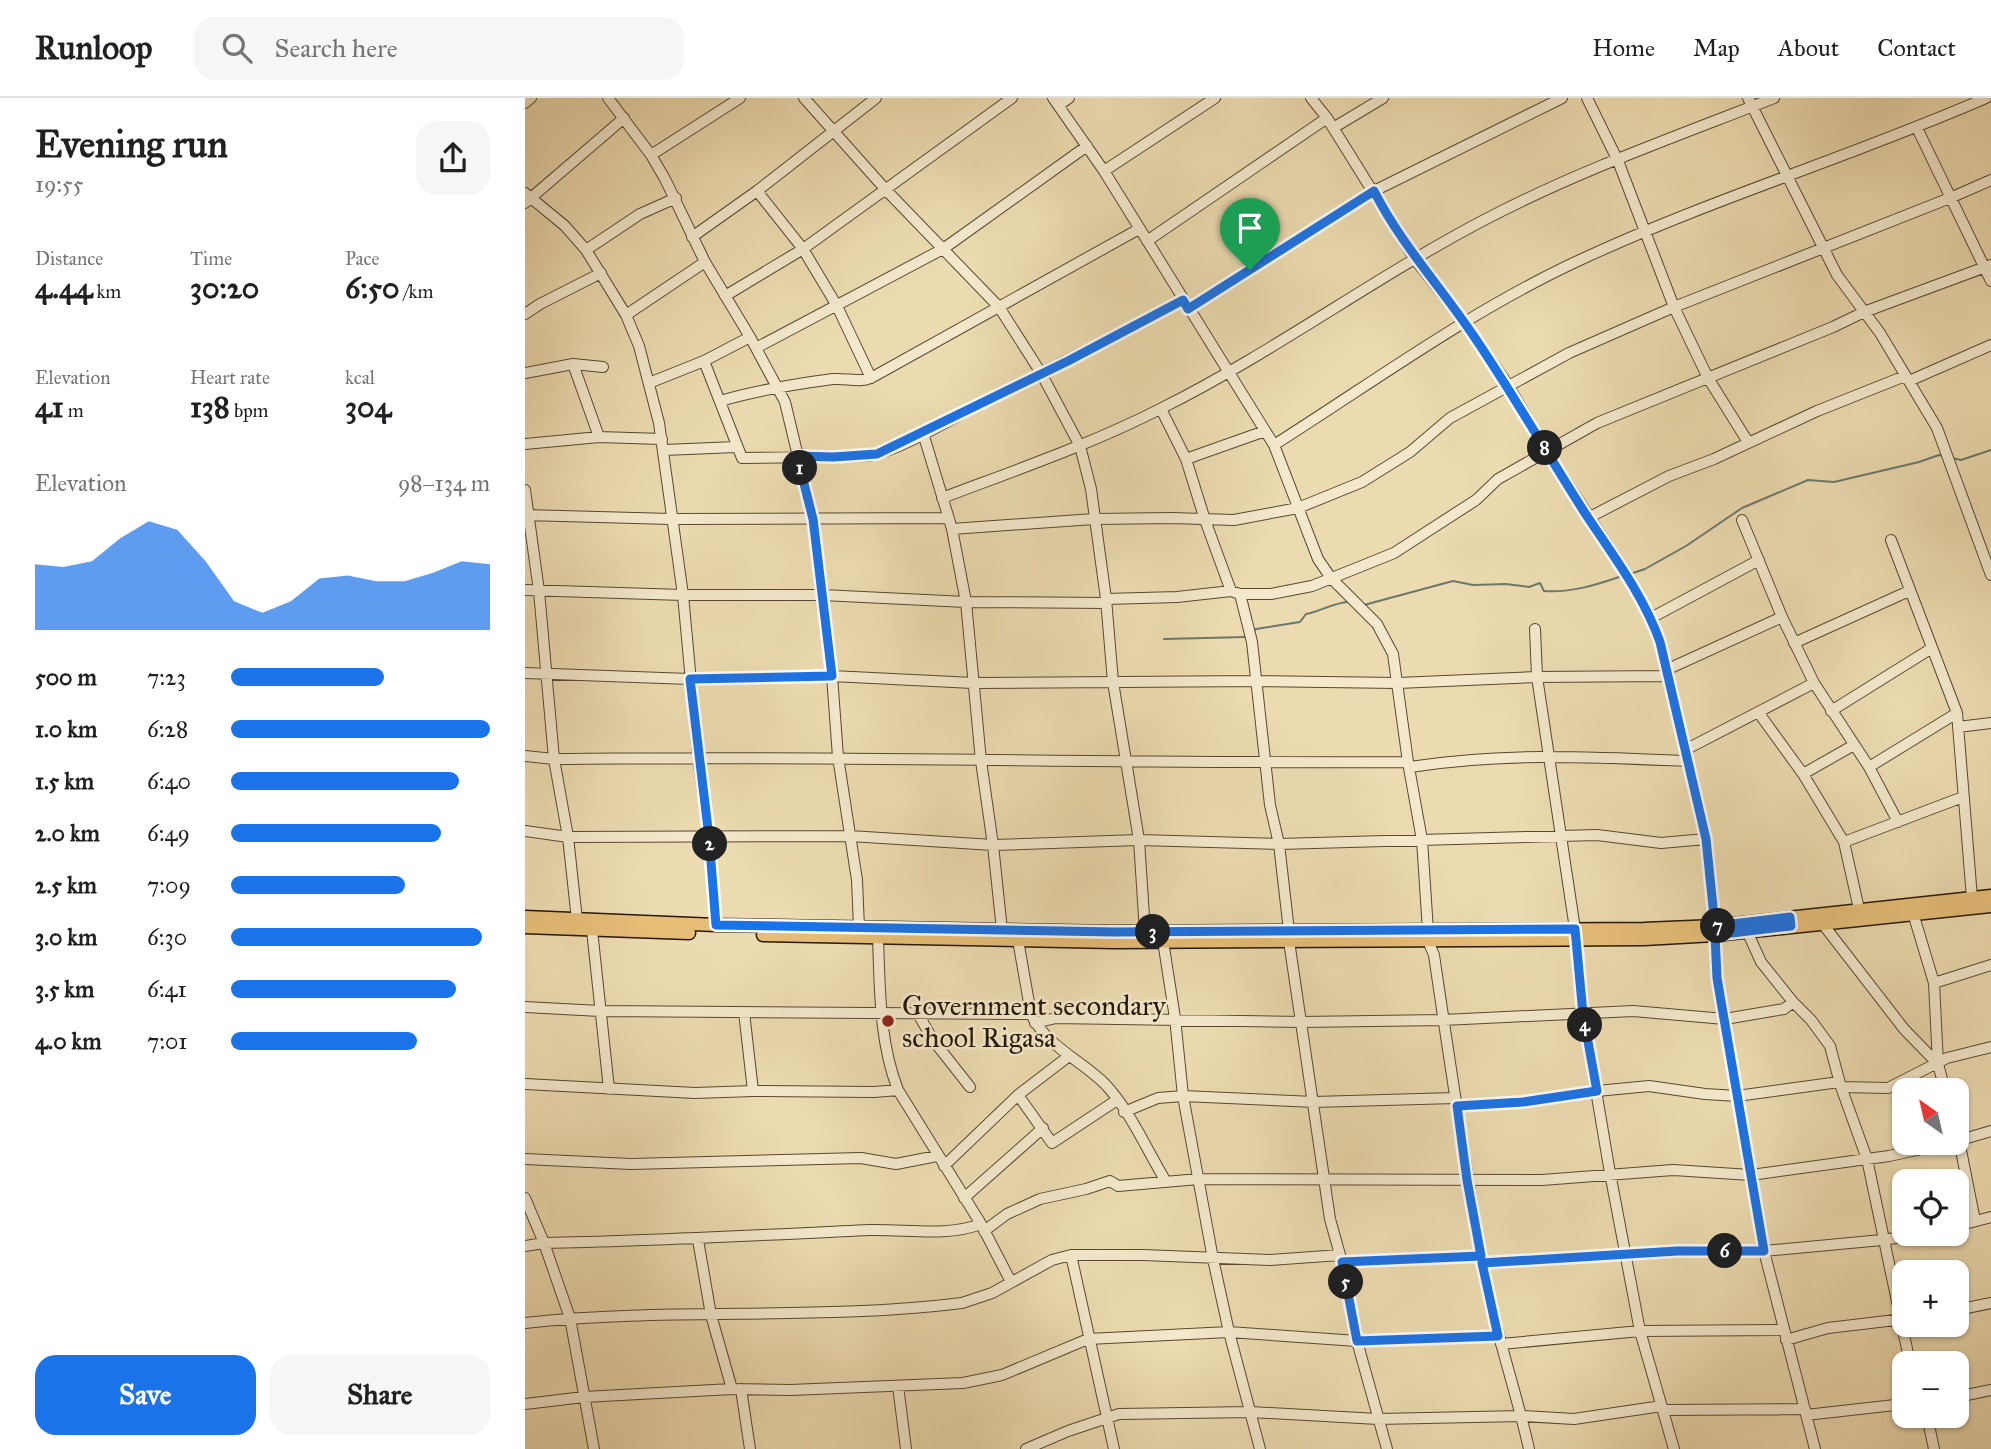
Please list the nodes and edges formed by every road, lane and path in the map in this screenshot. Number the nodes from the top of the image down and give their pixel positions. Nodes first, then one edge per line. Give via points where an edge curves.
1 (531, 98) edge
2 (740, 98) edge
3 (804, 98) edge
4 (876, 98) edge
5 (1012, 98) edge
6 (1069, 98) edge
7 (1215, 98) edge
8 (1311, 98) edge
9 (1383, 98) edge
10 (1562, 98) edge
11 (1587, 98) edge
12 (1774, 98) edge
13 (1986, 98) edge
14 (610, 99) edge
15 (1056, 102) edge
16 (1750, 102) edge
17 (525, 103) edge
18 (624, 118) junction
19 (1330, 123) junction
20 (1917, 128) junction
21 (832, 132) junction
22 (1087, 146) junction
23 (650, 155) junction
24 (1618, 161) junction
25 (1104, 171) junction
26 (1787, 177) junction
27 (1991, 180) edge
28 (886, 190) junction
29 (757, 191) junction
30 (1374, 191) junction
31 (527, 198) edge
32 (675, 198) junction
33 (1950, 198) junction
34 (1139, 229) junction
35 (1644, 232) junction
36 (692, 237) junction
37 (1147, 241) junction
38 (1822, 248) junction
39 (803, 249) junction
40 (943, 249) junction
41 (586, 250) junction
42 (1414, 258) junction
43 (705, 262) junction
44 (1988, 266) edge
45 (601, 273) junction
46 (1991, 281) edge
47 (725, 296) junction
48 (1185, 304) junction
49 (837, 306) junction
50 (999, 306) junction
51 (1674, 307) junction
52 (1864, 312) junction
53 (525, 314) edge
54 (626, 315) junction
55 (1465, 323) junction
56 (750, 337) junction
57 (1991, 345) edge
58 (756, 348) junction
59 (704, 361) junction
60 (573, 364) junction
61 (603, 367) dead end
62 (525, 373) edge
63 (1041, 373) junction
64 (1228, 373) junction
65 (871, 378) junction
66 (1708, 378) junction
67 (1907, 378) junction
68 (649, 383) junction
69 (1508, 385) junction
70 (778, 386) junction
71 (720, 401) junction
72 (1161, 409) junction
73 (1265, 431) junction
74 (923, 433) junction
75 (599, 437) junction
76 (662, 439) junction
77 (1748, 442) junction
78 (525, 444) edge
79 (1274, 445) junction
80 (1080, 446) junction
81 (736, 447) junction
82 (664, 450) junction
83 (1547, 452) junction
84 (797, 456) junction
85 (1186, 458) junction
86 (525, 490) edge
87 (942, 498) junction
88 (1298, 508) junction
89 (527, 515) edge
90 (948, 518) junction
91 (1588, 518) junction
92 (671, 519) junction
93 (813, 519) junction
94 (1094, 519) junction
95 (1205, 520) junction
96 (1742, 520) dead end
97 (952, 529) junction
98 (1891, 540) dead end
99 (1759, 560) junction
100 (1991, 575) edge
101 (1331, 578) junction
102 (525, 590) edge
103 (539, 591) junction
104 (1909, 591) junction
105 (1235, 593) junction
106 (683, 595) junction
107 (823, 595) junction
108 (1106, 601) junction
109 (967, 602) junction
110 (1782, 617) junction
111 (1651, 618) junction
112 (1535, 629) dead end
113 (1794, 643) junction
114 (1932, 648) junction
115 (525, 673) edge
116 (1666, 673) junction
117 (546, 674) junction
118 (832, 676) junction
119 (1537, 677) junction
120 (690, 679) junction
121 (1256, 681) junction
122 (1113, 682) junction
123 (973, 683) junction
124 (1398, 683) junction
125 (1814, 683) junction
126 (1831, 711) junction
127 (1758, 712) junction
128 (1957, 713) junction
129 (1991, 723) edge
130 (1958, 727) junction
131 (1854, 745) junction
132 (1685, 750) junction
133 (1549, 755) junction
134 (525, 756) edge
135 (698, 757) junction
136 (838, 757) junction
137 (554, 759) junction
138 (1125, 760) junction
139 (981, 761) junction
140 (1687, 761) junction
141 (1267, 763) junction
142 (1409, 764) junction
143 (1868, 766) junction
144 (1803, 774) junction
145 (1963, 797) junction
146 (1898, 822) junction
147 (525, 831) edge
148 (851, 836) junction
149 (568, 837) junction
150 (709, 837) junction
151 (1562, 838) junction
152 (1706, 839) junction
153 (1139, 840) junction
154 (1422, 840) junction
155 (1844, 842) junction
156 (1279, 844) junction
157 (993, 845) junction
158 (1991, 896) edge
159 (1972, 898) junction
160 (1991, 906) edge
161 (1859, 909) junction
162 (1913, 913) junction
163 (525, 918) edge
164 (577, 920) junction
165 (1791, 922) junction
166 (1822, 923) junction
167 (716, 925) junction
168 (525, 927) edge
169 (859, 928) junction
170 (592, 930) junction
171 (1002, 930) junction
172 (1715, 930) junction
173 (1747, 931) junction
174 (1145, 932) junction
175 (1575, 934) junction
176 (1289, 936) junction
177 (1428, 936) junction
178 (878, 938) junction
179 (1019, 940) junction
180 (1163, 941) junction
181 (1991, 965) edge
182 (1934, 983) junction
183 (1793, 1002) junction
184 (525, 1007) edge
185 (600, 1011) junction
186 (744, 1012) junction
187 (917, 1012) junction
188 (881, 1013) junction
189 (1583, 1014) junction
190 (1033, 1018) junction
191 (1175, 1018) junction
192 (1725, 1019) junction
193 (1443, 1020) junction
194 (1302, 1022) junction
195 (1991, 1047) edge
196 (1069, 1056) junction
197 (1938, 1064) junction
198 (1942, 1078) edge
199 (525, 1084) edge
200 (1840, 1084) junction
201 (970, 1087) dead end
202 (609, 1089) junction
203 (898, 1090) junction
204 (753, 1091) junction
205 (1597, 1091) junction
206 (1018, 1095) junction
207 (1183, 1096) junction
208 (1737, 1096) junction
209 (1117, 1100) junction
210 (1314, 1102) junction
211 (1456, 1102) junction
212 (1125, 1112) junction
213 (1043, 1128) junction
214 (1991, 1131) edge
215 (1969, 1136) edge
216 (1893, 1155) edge
217 (1959, 1155) edge
218 (937, 1156) junction
219 (525, 1159) edge
220 (1867, 1159) junction
221 (944, 1166) junction
222 (1610, 1173) junction
223 (1751, 1175) junction
224 (1199, 1179) junction
225 (1165, 1180) junction
226 (1323, 1180) junction
227 (1467, 1180) junction
228 (964, 1198) junction
229 (525, 1199) edge
230 (1991, 1217) edge
231 (1975, 1221) junction
232 (1969, 1223) edge
233 (983, 1228) junction
234 (1892, 1239) edge
235 (698, 1240) junction
236 (1882, 1240) junction
237 (544, 1243) junction
238 (525, 1245) edge
239 (1764, 1251) junction
240 (1624, 1254) junction
241 (1071, 1255) junction
242 (1213, 1259) junction
243 (1341, 1259) junction
244 (1482, 1260) junction
245 (1892, 1280) edge
246 (1011, 1282) junction
247 (1991, 1303) edge
248 (1969, 1308) edge
249 (711, 1315) junction
250 (570, 1318) junction
251 (1892, 1320) edge
252 (525, 1323) edge
253 (1640, 1331) junction
254 (1229, 1332) junction
255 (1784, 1335) junction
256 (1089, 1339) junction
257 (1499, 1340) junction
258 (1357, 1341) junction
259 (898, 1386) junction
260 (737, 1389) junction
261 (1991, 1390) edge
262 (1969, 1395) edge
263 (584, 1397) junction
264 (525, 1404) edge
265 (1892, 1405) edge
266 (1663, 1408) junction
267 (1251, 1412) junction
268 (1805, 1412) junction
269 (1522, 1416) junction
270 (1108, 1419) junction
271 (1378, 1419) junction
272 (1930, 1428) edge
273 (594, 1449) edge
274 (750, 1449) edge
275 (906, 1449) edge
276 (1026, 1449) edge
277 (1114, 1449) edge
278 (1259, 1449) edge
279 (1387, 1449) edge
280 (1529, 1449) edge
281 (1674, 1449) edge
282 (1815, 1449) edge
283 (1934, 1449) edge

1 - 17 street
2 - 23 street
3 - 21 street
4 - 21 street
5 - 28 street
6 - 15 street
7 - 25 street
8 - 19 street
9 - 19 street
10 - 30 street
11 - 24 street
12 - 16 street
13 - 20 street
14 - 18 street
15 - 22 street
16 - 24 street
16 - 26 street
18 - 23 street
18 - 31 street
19 - 30 street
19 - 37 street
20 - 26 street
20 - 33 street
21 - 28 street
21 - 29 street
22 - 25 street
22 - 40 street
23 - 32 street
24 - 35 street
24 - 42 street via 1529,198
25 - 34 street
26 - 35 street
26 - 38 street
27 - 33 street
28 - 39 street
28 - 40 street
29 - 36 street
29 - 39 street
30 - 42 street
30 - 48 street
31 - 41 street via 565,226
32 - 36 street
32 - 41 street via 640,214
33 - 38 street
33 - 44 street
34 - 37 street
34 - 50 street
35 - 51 street
35 - 55 street via 1537,282
36 - 43 street
37 - 48 street
38 - 51 street
38 - 52 street
39 - 47 street
39 - 49 street
40 - 49 street
40 - 50 street
41 - 45 street
42 - 55 street
42 - 64 street
43 - 47 street
43 - 54 street
44 - 46 street
44 - 52 street
45 - 53 street
45 - 54 street
47 - 56 street
48 - 63 street
48 - 64 street
49 - 58 street
49 - 65 street
50 - 63 street
50 - 65 street
51 - 66 street
51 - 69 street
52 - 66 street
52 - 67 street
54 - 68 street
55 - 69 street
55 - 79 street
56 - 58 street
56 - 59 street
57 - 67 street
58 - 70 street
59 - 68 street
59 - 71 street
60 - 61 street
60 - 62 street
60 - 75 street
63 - 74 street
63 - 80 street
64 - 72 street
64 - 73 street
65 - 70 street
66 - 77 street
66 - 83 street via 1597,423
67 - 77 street
67 - 100 street via 1937,428
68 - 76 street
69 - 83 street
69 - 88 street via 1450,418 1410,452 1362,482
70 - 71 street
70 - 84 street
71 - 81 street
72 - 80 street
72 - 85 street
73 - 79 street
73 - 85 street
74 - 84 street via 877,454
74 - 87 street
75 - 76 street
75 - 78 street
76 - 82 street
77 - 91 street via 1668,476
79 - 88 street
80 - 87 street
80 - 94 street
81 - 82 street
81 - 84 street via 747,459
82 - 92 street
83 - 91 street
83 - 101 street via 1498,479 1476,500 1394,553
84 - 93 street
85 - 95 street
86 - 89 street
87 - 90 street
88 - 95 street via 1234,520
88 - 101 street via 1310,542
89 - 92 street
89 - 103 street
90 - 93 street
90 - 97 street
91 - 111 street
92 - 93 street
92 - 106 street
93 - 107 street
94 - 95 street
94 - 97 street
94 - 108 street
95 - 105 street
96 - 99 street
97 - 109 street
98 - 104 street
99 - 110 street
99 - 111 street
101 - 105 street via 1295,591
101 - 124 street via 1385,637
102 - 103 street
103 - 106 street
103 - 117 street
104 - 113 street
104 - 114 street
105 - 108 street
105 - 121 street via 1252,642
106 - 107 street
106 - 120 street
107 - 109 street
107 - 118 street
108 - 109 street
108 - 122 street
109 - 123 street
110 - 113 street
110 - 116 street
111 - 116 street
112 - 119 street
113 - 125 street
114 - 126 street
114 - 128 street
115 - 117 street
116 - 119 street
116 - 132 street
117 - 120 street
117 - 137 street
118 - 120 street
118 - 123 street
118 - 136 street
119 - 124 street
119 - 133 street
120 - 135 street
121 - 122 street
121 - 124 street
121 - 141 street
122 - 123 street
122 - 138 street
123 - 139 street
124 - 142 street
125 - 126 street
125 - 127 street
126 - 131 street
127 - 132 street
127 - 144 street
128 - 130 street
128 - 143 street
129 - 130 street
130 - 145 street
131 - 143 street
131 - 144 street
132 - 140 street
133 - 140 street
133 - 142 street
133 - 151 street
134 - 137 street
135 - 136 street
135 - 137 street
135 - 150 street
136 - 139 street
136 - 148 street
137 - 149 street
138 - 139 street
138 - 141 street
138 - 153 street
139 - 157 street
140 - 152 street
141 - 142 street
141 - 156 street
142 - 154 street
143 - 146 street
144 - 155 street
145 - 146 street
145 - 159 street
146 - 155 street
147 - 149 street
148 - 150 street
148 - 157 street
148 - 169 street
149 - 150 street
149 - 164 street
150 - 167 street
151 - 152 street via 1597,835 1661,844
151 - 154 street
151 - 175 street
152 - 172 street
153 - 156 street
153 - 157 street
153 - 174 street
154 - 156 street
154 - 177 street
155 - 161 street
156 - 176 street
157 - 171 street
158 - 159 main road
159 - 161 main road
160 - 162 main road
161 - 165 main road
162 - 166 main road
162 - 182 street
163 - 164 main road
164 - 167 main road
165 - 166 main road
165 - 172 main road
165 - 173 main road
166 - 197 street via 1904,1029
167 - 169 main road
168 - 170 main road
169 - 171 main road
170 - 178 main road
170 - 185 street
171 - 174 main road
172 - 173 main road
172 - 175 main road
172 - 192 street
173 - 183 street via 1761,962
174 - 176 main road
175 - 177 main road
175 - 189 street
176 - 177 main road
176 - 180 main road
176 - 194 street
177 - 193 street
178 - 179 main road
178 - 188 street
179 - 180 main road
179 - 190 street
180 - 191 street
181 - 182 street
182 - 197 street
183 - 192 street via 1784,1009
183 - 200 street via 1830,1046
184 - 185 street
185 - 186 street
185 - 202 street
186 - 188 street
186 - 204 street
187 - 188 street
187 - 190 street
187 - 201 street
188 - 203 street
189 - 192 street via 1633,1011
189 - 193 street
189 - 205 street
190 - 191 street
190 - 196 street
191 - 194 street
191 - 207 street
192 - 208 street
193 - 194 street
193 - 211 street
194 - 210 street
195 - 197 street
196 - 206 street
196 - 209 street via 1105,1084
197 - 198 street
197 - 200 street via 1888,1088
199 - 202 street
200 - 208 street
200 - 220 street
202 - 204 street
203 - 204 street
203 - 218 street
205 - 208 street via 1649,1086
205 - 211 street via 1523,1102
205 - 222 street
206 - 213 street
206 - 221 street
207 - 210 street
207 - 212 street via 1158,1098
207 - 224 street
208 - 223 street
209 - 212 street
209 - 213 street via 1052,1143
210 - 211 street
210 - 226 street
211 - 227 street
212 - 225 street
213 - 228 street
214 - 215 street
216 - 220 street
217 - 231 street
218 - 219 street via 896,1164 861,1158 631,1164
218 - 221 street
220 - 223 street
220 - 236 street
221 - 228 street
222 - 223 street via 1673,1170
222 - 227 street via 1542,1180
222 - 240 street
223 - 239 street
224 - 225 street
224 - 226 street
224 - 242 street
225 - 233 street via 1118,1186 1110,1181 1040,1199
226 - 227 street
226 - 243 street
227 - 244 street
228 - 233 street
229 - 237 street
230 - 231 street
231 - 232 street
233 - 235 street
233 - 246 street
234 - 236 street
235 - 237 street
235 - 249 street
236 - 239 street
236 - 245 street
237 - 238 street
237 - 250 street
239 - 240 street
239 - 255 street
240 - 244 street
240 - 253 street
241 - 242 street
241 - 246 street
241 - 256 street
242 - 243 street
242 - 254 street
243 - 244 street
243 - 258 street
244 - 257 street
246 - 249 street via 972,1300 938,1306
247 - 248 street
249 - 250 street
249 - 260 street
250 - 252 street
250 - 263 street
251 - 255 street
253 - 255 street
253 - 257 street
253 - 266 street
254 - 256 street
254 - 258 street
254 - 267 street
255 - 268 street
256 - 259 street via 1002,1375 963,1383
256 - 270 street
257 - 258 street
257 - 269 street
258 - 271 street
259 - 260 street
259 - 275 street
260 - 263 street
260 - 274 street
261 - 262 street
263 - 264 street
263 - 273 street
265 - 268 street
266 - 268 street
266 - 269 street via 1574,1419
266 - 281 street
267 - 270 street via 1119,1414
267 - 271 street
267 - 278 street
268 - 282 street
269 - 271 street
269 - 280 street
270 - 276 street
270 - 277 street
271 - 279 street
272 - 283 street

